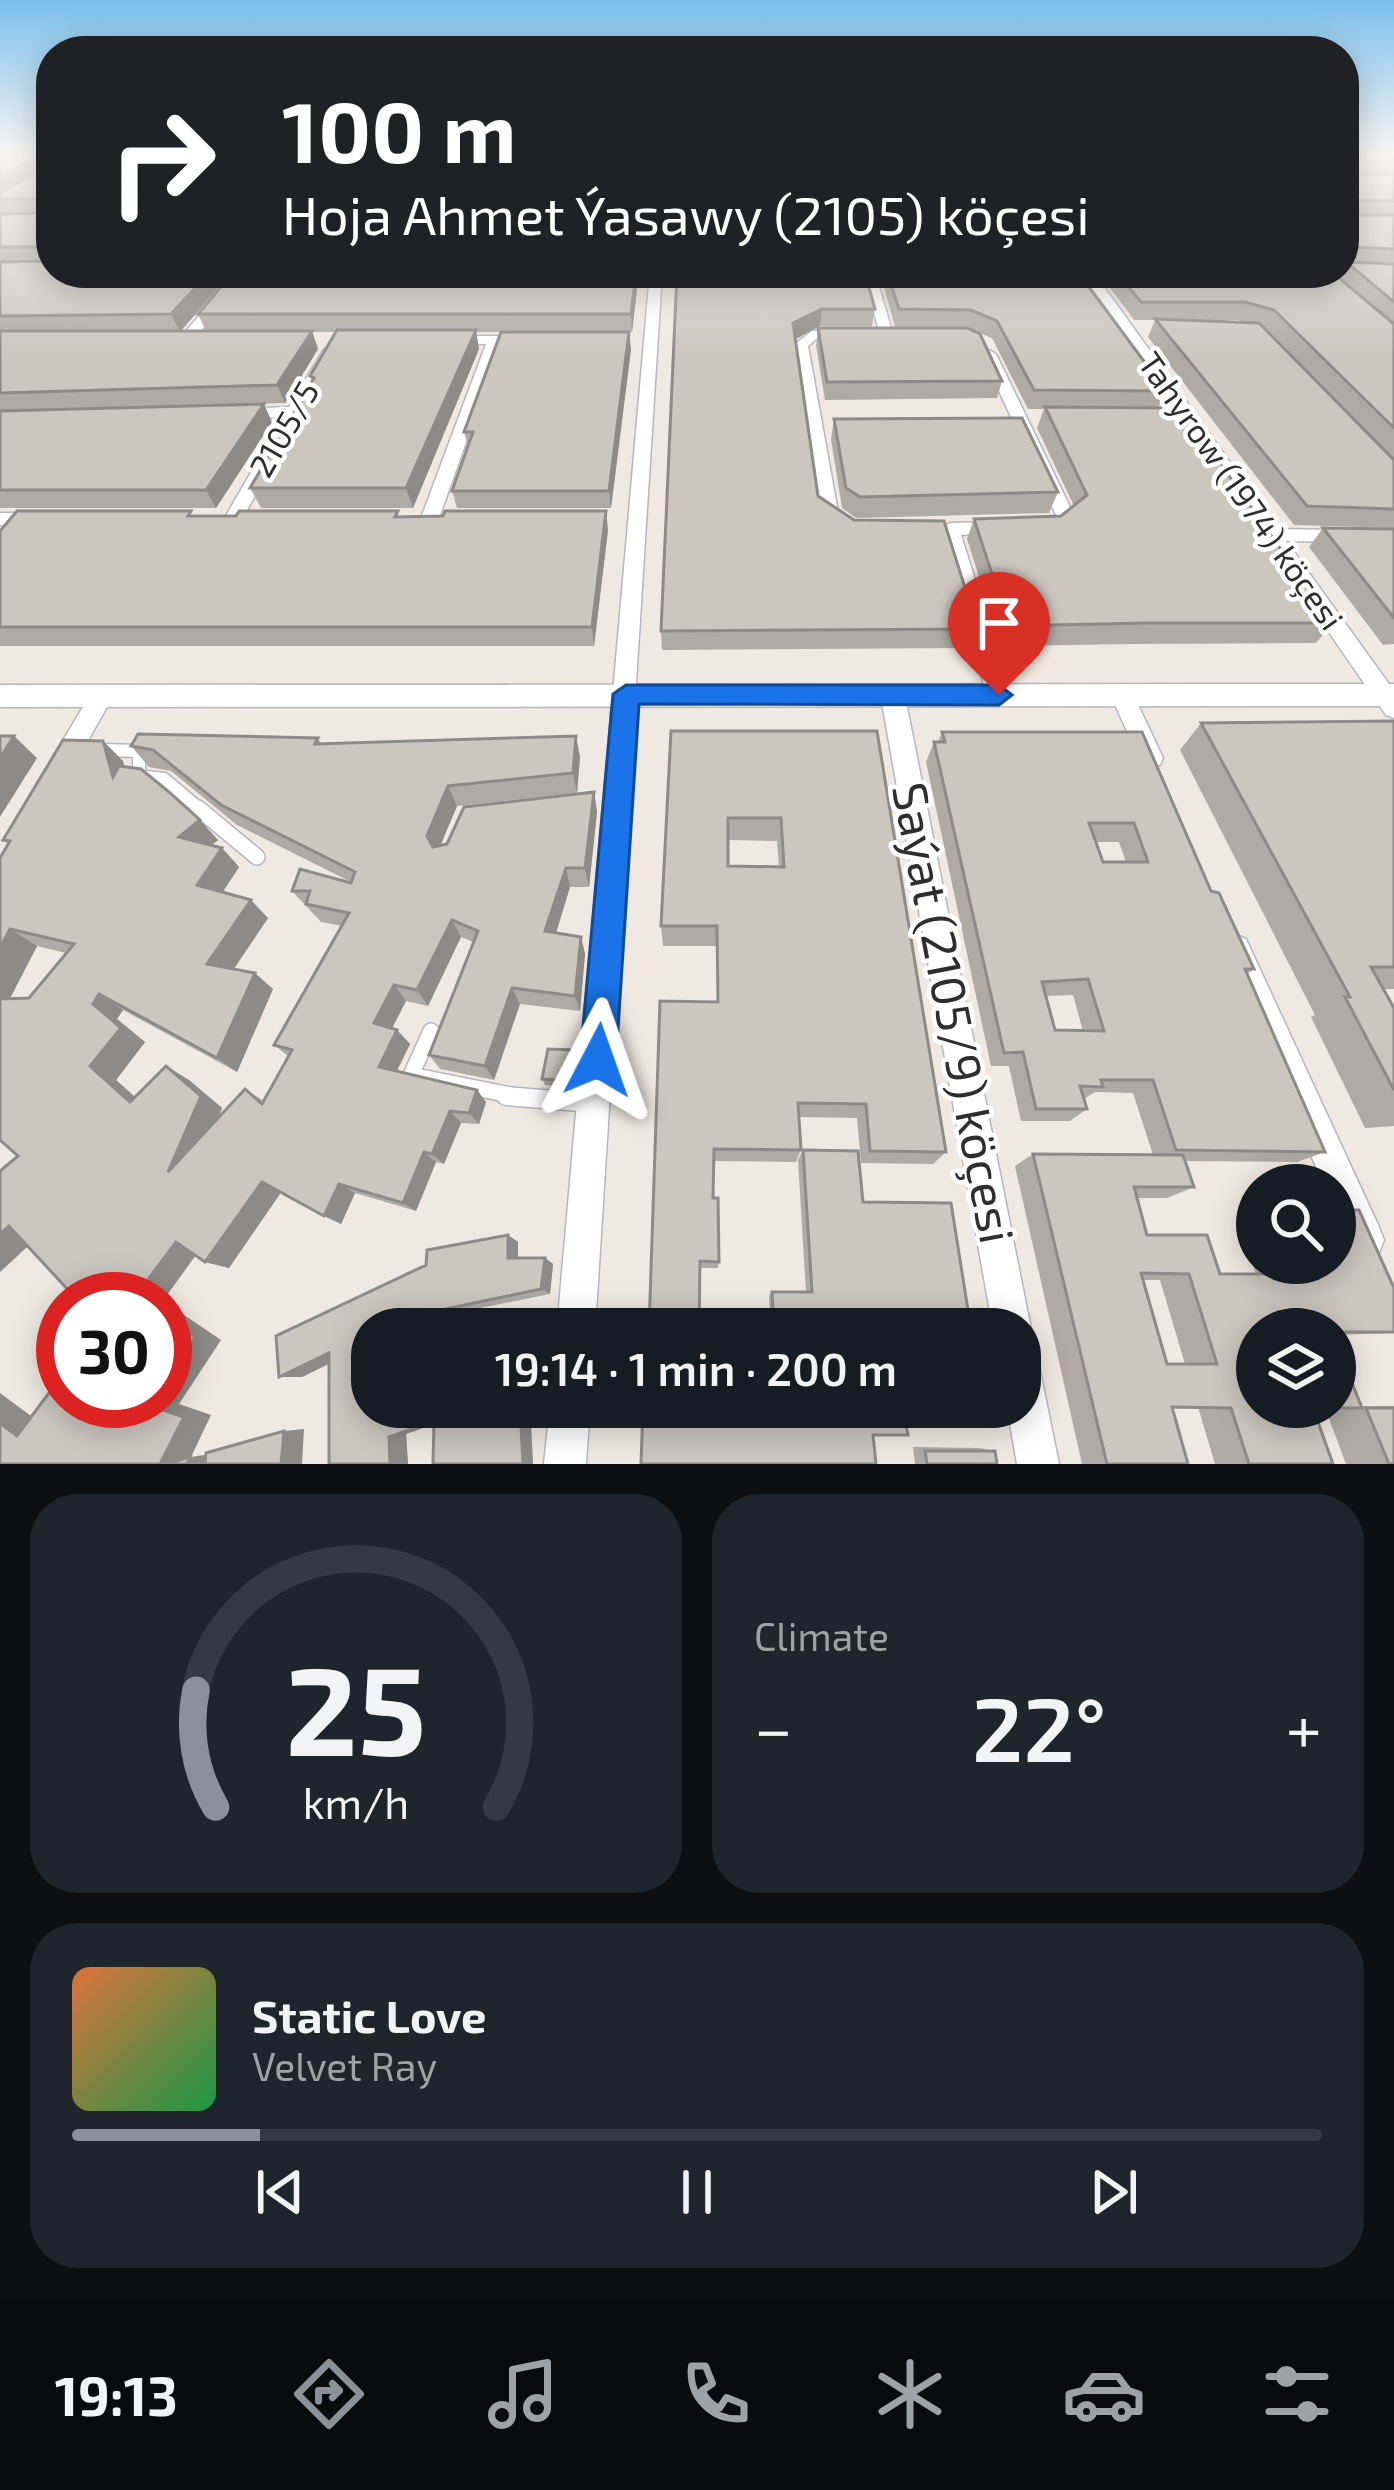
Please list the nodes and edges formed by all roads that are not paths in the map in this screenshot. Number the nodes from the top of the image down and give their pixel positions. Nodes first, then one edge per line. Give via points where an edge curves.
1 (229, 288) edge
2 (652, 288) edge
3 (873, 288) edge
4 (1098, 288) edge
5 (1126, 328) junction
6 (1148, 328) dead end
7 (886, 335) junction
8 (922, 335) edge
9 (974, 338) edge
10 (164, 340) edge
11 (186, 340) junction
12 (208, 340) edge
13 (314, 340) edge
14 (427, 340) edge
15 (495, 340) junction
16 (539, 340) edge
17 (294, 412) junction
18 (214, 415) edge
19 (1019, 418) junction
20 (1041, 418) edge
21 (1171, 419) edge
22 (1192, 419) junction
23 (408, 518) edge
24 (430, 518) junction
25 (453, 518) edge
26 (71, 519) edge
27 (210, 519) edge
28 (233, 519) junction
29 (255, 519) edge
30 (13, 524) edge
31 (862, 529) edge
32 (928, 529) edge
33 (950, 529) junction
34 (1273, 535) junction
35 (1394, 536) edge
36 (626, 694) junction
37 (999, 695) junction
38 (0, 696) edge
39 (101, 696) junction
40 (893, 697) junction
41 (1124, 698) junction
42 (1391, 700) edge
43 (70, 750) junction
44 (1160, 777) edge
45 (47, 791) edge
46 (256, 857) dead end
47 (1228, 930) edge
48 (431, 1031) dead end
49 (595, 1103) junction
50 (1375, 1259) edge
51 (578, 1308) edge
52 (1008, 1308) edge
53 (568, 1428) edge
54 (1031, 1428) edge
55 (565, 1464) edge
56 (1038, 1464) edge

1 - 11 street
2 - 36 street via 639,340 625,519
3 - 7 street
4 - 5 street, Tahyrow (1974) köçesi
5 - 6 street
5 - 22 street, Tahyrow (1974) köçesi
7 - 8 street
7 - 31 street via 812,335 801,344 829,514
9 - 19 street via 985,345
10 - 11 street
11 - 12 street
13 - 17 street, 2105/5 via 336,340
14 - 15 street
15 - 16 street
15 - 24 street
17 - 18 street
17 - 28 street, 2105/5
19 - 20 street
19 - 33 street via 1065,515 1061,522
21 - 22 street
22 - 34 street, Tahyrow (1974) köçesi
23 - 24 street
24 - 25 street
26 - 30 street
27 - 28 street
28 - 29 street
32 - 33 street
33 - 37 street
34 - 35 street
34 - 42 street, Tahyrow (1974) köçesi
36 - 39 street
36 - 40 street
36 - 49 street via 608,800
37 - 40 street
37 - 41 street
38 - 39 street
39 - 43 street
40 - 52 street, Saýat (2105/9) köçesi
41 - 42 street
41 - 44 street
43 - 45 street
43 - 46 lane via 139,751 139,776 164,779
47 - 50 street
48 - 49 lane via 411,1075 515,1098
49 - 51 street
53 - 55 street
54 - 56 street

